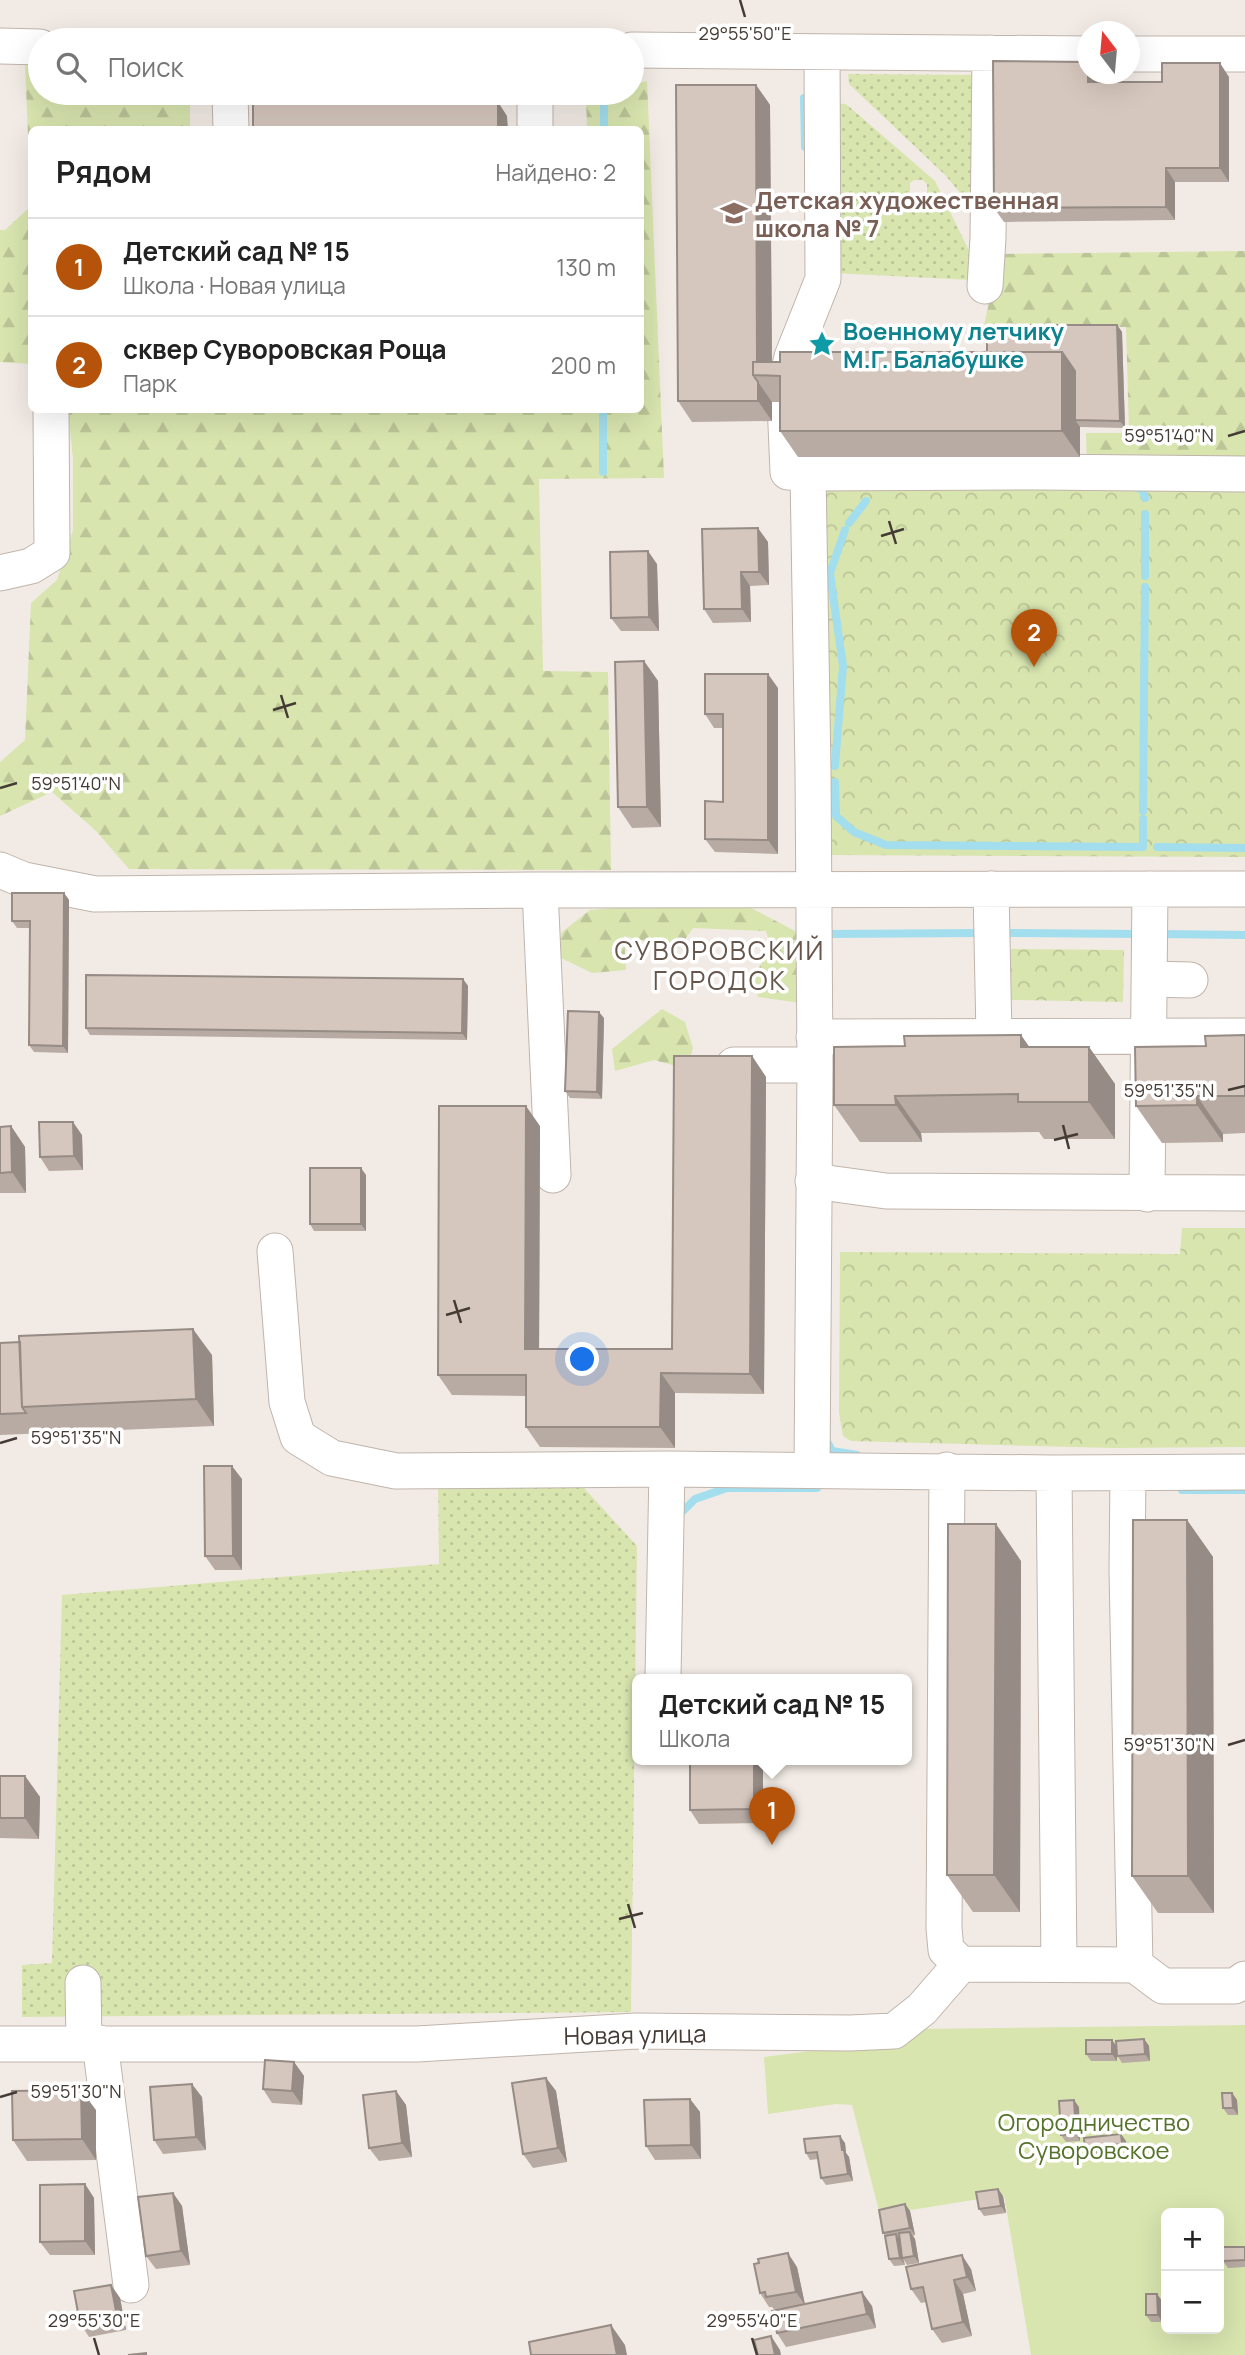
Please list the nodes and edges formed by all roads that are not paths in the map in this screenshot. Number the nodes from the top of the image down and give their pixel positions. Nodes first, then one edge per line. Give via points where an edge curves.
1 (0, 46) edge
2 (28, 47) edge
3 (644, 50) edge
4 (822, 52) junction
5 (990, 53) junction
6 (1077, 54) edge
7 (1140, 54) edge
8 (1245, 54) edge
9 (230, 105) edge
10 (535, 105) edge
11 (231, 126) edge
12 (535, 126) edge
13 (985, 286) dead end
14 (51, 413) edge
15 (808, 473) junction
16 (1245, 474) edge
17 (0, 573) edge
18 (0, 870) edge
19 (991, 889) junction
20 (1150, 889) junction
21 (1245, 889) edge
22 (540, 890) junction
23 (814, 890) junction
24 (1149, 979) junction
25 (1190, 979) dead end
26 (994, 1036) junction
27 (1148, 1036) junction
28 (1245, 1036) edge
29 (815, 1051) junction
30 (734, 1065) edge
31 (554, 1175) dead end
32 (813, 1181) junction
33 (1245, 1193) edge
34 (1147, 1194) junction
35 (275, 1251) dead end
36 (667, 1469) junction
37 (812, 1470) junction
38 (947, 1470) junction
39 (1245, 1472) edge
40 (1054, 1473) junction
41 (1128, 1473) junction
42 (663, 1674) edge
43 (961, 1964) junction
44 (1059, 1964) junction
45 (1135, 1965) junction
46 (1240, 1982) edge
47 (83, 1983) dead end
48 (92, 2043) junction
49 (0, 2044) edge
50 (131, 2285) dead end

1 - 2 street
3 - 4 street
4 - 5 street
4 - 15 street via 823,279 792,357 785,395 788,472
5 - 6 street
5 - 13 street
7 - 8 street
9 - 11 street
10 - 12 street
14 - 17 street via 52,553 31,566
15 - 16 street
15 - 23 street
18 - 22 street via 24,880 95,894
19 - 20 street
19 - 23 street
19 - 26 street via 1002,965
20 - 21 street
20 - 24 street
22 - 23 street
22 - 31 street
23 - 29 street
24 - 25 street
24 - 27 street
26 - 27 street
26 - 29 street
27 - 28 street
27 - 34 street
29 - 30 street
29 - 32 street
32 - 34 street via 886,1191
32 - 37 street
33 - 34 street
35 - 36 street via 287,1402 299,1437 332,1458 396,1471
36 - 37 street
36 - 42 street
37 - 38 street
38 - 40 street
38 - 43 street via 944,1928 946,1950
39 - 41 street
40 - 41 street
40 - 44 street
41 - 45 street
43 - 44 street
43 - 48 street, Новая улица via 922,2008 894,2031 636,2031 417,2044
44 - 45 street
45 - 46 street via 1163,1986
47 - 48 street
48 - 49 street, Новая улица
48 - 50 street

